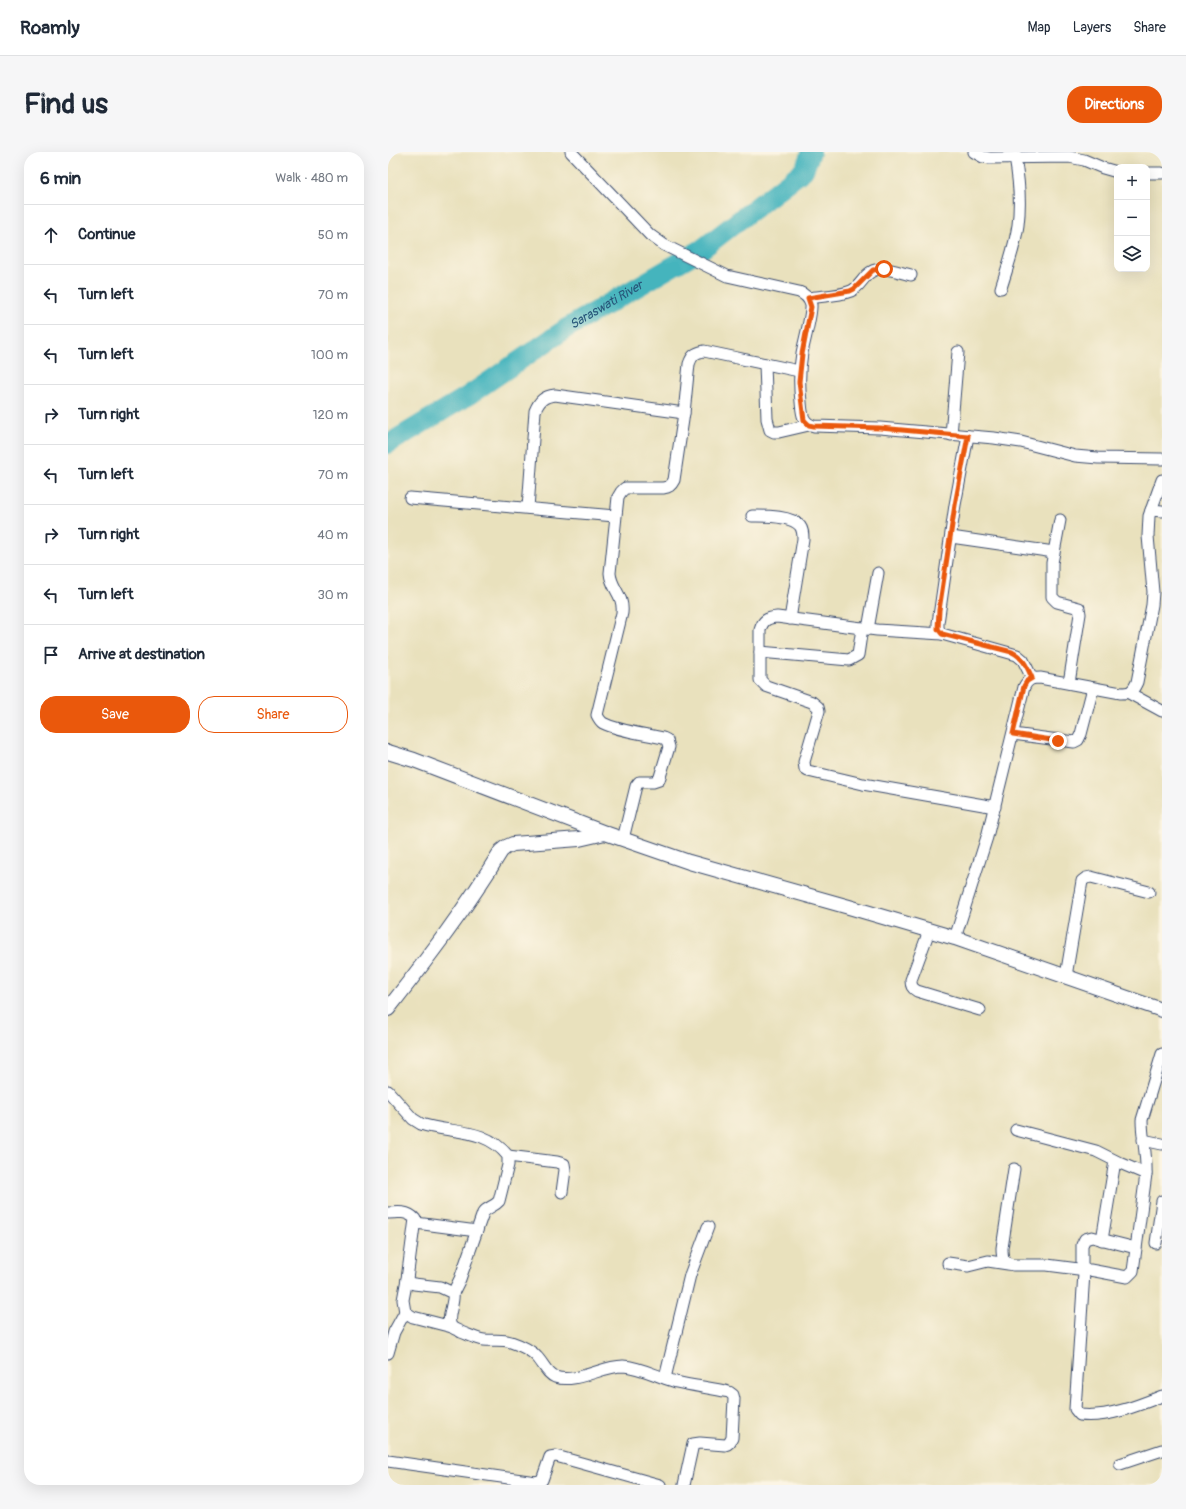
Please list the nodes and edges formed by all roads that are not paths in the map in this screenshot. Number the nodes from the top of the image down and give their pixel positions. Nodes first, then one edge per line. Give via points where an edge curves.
1 (571, 152) edge
2 (974, 152) edge
3 (1015, 158) junction
4 (1114, 171) edge
5 (1150, 173) edge
6 (1162, 173) edge
7 (911, 275) dead end
8 (1002, 288) dead end
9 (808, 298) junction
10 (958, 352) dead end
11 (765, 364) junction
12 (799, 371) junction
13 (684, 413) junction
14 (809, 425) junction
15 (951, 435) junction
16 (968, 436) junction
17 (1162, 459) edge
18 (1162, 480) edge
19 (410, 498) dead end
20 (528, 508) junction
21 (1156, 510) edge
22 (616, 516) junction
23 (752, 516) dead end
24 (1060, 520) dead end
25 (951, 537) junction
26 (1054, 552) junction
27 (878, 573) dead end
28 (790, 619) junction
29 (865, 629) junction
30 (942, 634) junction
31 (760, 652) junction
32 (1032, 678) junction
33 (1069, 683) junction
34 (1093, 688) junction
35 (1129, 693) junction
36 (1162, 711) edge
37 (1013, 734) junction
38 (388, 752) edge
39 (995, 807) junction
40 (605, 833) junction
41 (623, 839) junction
42 (1149, 892) dead end
43 (930, 931) junction
44 (955, 938) junction
45 (1066, 976) junction
46 (388, 1009) edge
47 (980, 1010) dead end
48 (1162, 1010) edge
49 (1162, 1054) edge
50 (388, 1092) edge
51 (1016, 1130) dead end
52 (1143, 1140) junction
53 (1162, 1144) edge
54 (508, 1156) junction
55 (1115, 1161) junction
56 (1014, 1169) dead end
57 (1146, 1174) junction
58 (562, 1192) dead end
59 (1162, 1201) edge
60 (388, 1213) edge
61 (416, 1223) junction
62 (708, 1227) dead end
63 (477, 1231) junction
64 (1102, 1240) junction
65 (1159, 1243) edge
66 (1136, 1245) junction
67 (948, 1263) dead end
68 (1008, 1264) junction
69 (1084, 1270) junction
70 (407, 1279) junction
71 (453, 1293) junction
72 (405, 1312) junction
73 (452, 1327) junction
74 (388, 1353) edge
75 (665, 1378) junction
76 (1162, 1396) edge
77 (1162, 1450) edge
78 (388, 1460) edge
79 (1120, 1464) dead end
80 (660, 1485) edge
81 (684, 1485) edge

1 - 9 street via 650,235 664,245 712,269 737,278 799,292
2 - 3 street via 983,157
3 - 4 street via 1069,157
3 - 8 street via 1020,188 1019,218
5 - 6 street
7 - 9 street via 878,268 850,291
9 - 12 street via 811,307
10 - 15 street
11 - 12 street
11 - 13 street via 704,351 695,353 689,364
11 - 14 street via 767,419 770,430 779,432
12 - 14 street via 802,412 804,420
13 - 20 street via 555,395 543,398 535,411
13 - 22 street via 674,480 671,485 668,488 625,488 618,497
14 - 15 street
15 - 16 street
16 - 17 street via 1009,440 1075,456
16 - 25 street
18 - 21 street
19 - 20 street
20 - 22 street
21 - 35 street via 1148,526 1152,605 1136,682
22 - 41 street via 610,578 622,600 622,613 597,715 604,723 664,738 669,747 659,780 640,782 636,786
23 - 28 street via 790,520 803,531
24 - 26 street
25 - 26 street
25 - 30 street via 938,623 938,629
26 - 33 street via 1051,573 1052,597 1057,602 1080,610
27 - 29 street
28 - 29 street
28 - 31 street via 777,617 762,624
29 - 30 street
29 - 31 street via 858,655 849,660
30 - 32 street via 1017,655 1023,660
31 - 39 street via 759,675 763,684 812,702 818,707 804,762 808,771 863,784
32 - 33 street
32 - 37 street via 1024,686
33 - 34 street
34 - 35 street
34 - 37 street via 1078,740 1074,742
35 - 36 street
37 - 39 street
38 - 40 street
39 - 44 street
40 - 41 street
40 - 46 street via 579,839 513,844 506,847 464,909
41 - 43 street via 689,862
42 - 45 street via 1091,877 1082,881
43 - 44 street
43 - 47 street via 911,980 913,989
44 - 45 street
45 - 48 street
49 - 52 street via 1142,1120
50 - 54 street via 418,1122 426,1126 474,1133
51 - 55 street via 1096,1151
52 - 53 street
52 - 57 street
54 - 58 street via 564,1164
54 - 63 street via 499,1201 485,1210
55 - 57 street
55 - 64 street
56 - 68 street via 1002,1248 1002,1256
57 - 66 street
59 - 65 street
60 - 61 street via 411,1214
61 - 63 street
61 - 70 street
62 - 75 street via 690,1274
63 - 71 street
64 - 66 street
64 - 69 street via 1092,1237 1085,1239 1082,1245
65 - 66 street
66 - 69 street via 1133,1271 1128,1277 1097,1270
67 - 68 street via 968,1266 988,1261
68 - 69 street
69 - 76 street via 1076,1412 1080,1415 1096,1415 1120,1411
70 - 71 street via 410,1283 440,1287
70 - 72 street via 403,1300
71 - 73 street via 450,1320
72 - 73 street via 413,1317
72 - 74 street via 394,1332
73 - 75 street via 473,1337 515,1343 537,1356 548,1372 555,1377 569,1379 621,1366
75 - 81 street via 729,1392 734,1399 730,1442 725,1445 693,1444
77 - 79 street
78 - 80 street via 536,1482 542,1480 550,1457 556,1456

